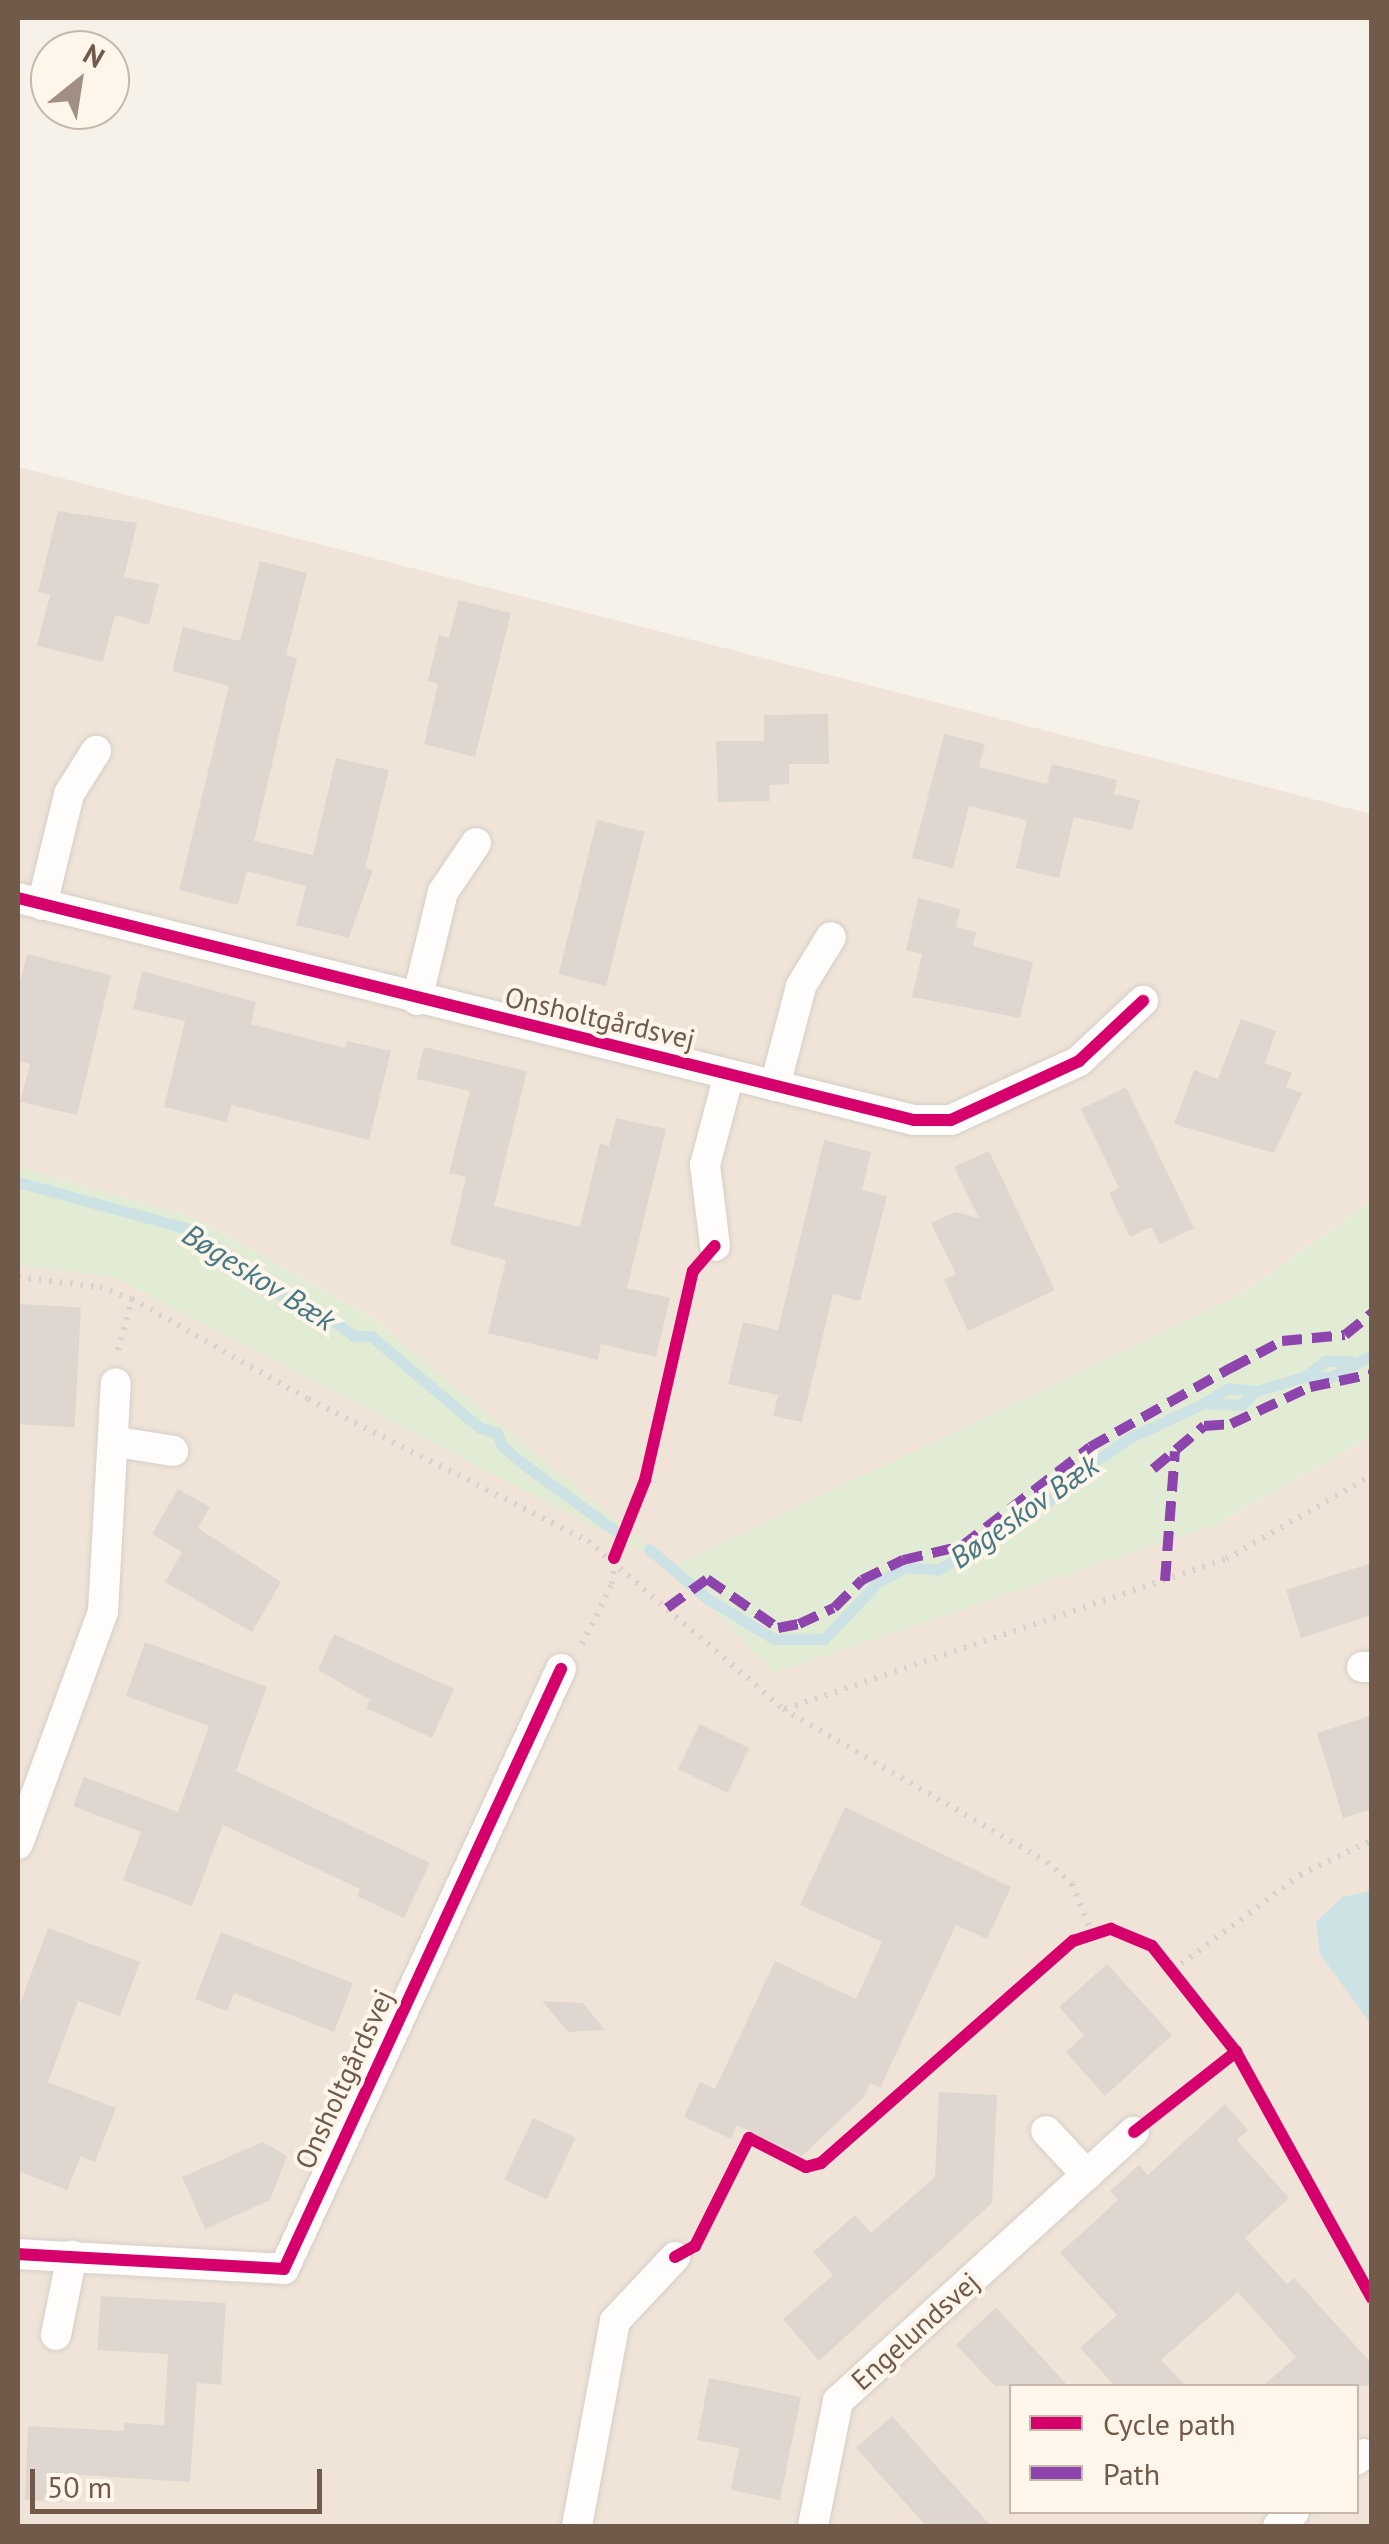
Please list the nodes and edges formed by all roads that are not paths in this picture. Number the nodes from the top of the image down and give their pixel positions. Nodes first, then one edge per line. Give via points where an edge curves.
1 (96, 751) dead end
2 (476, 843) dead end
3 (30, 901) edge
4 (832, 937) dead end
5 (417, 1000) junction
6 (1143, 1001) dead end
7 (729, 1075) junction
8 (775, 1086) junction
9 (715, 1246) dead end
10 (116, 1383) road end
11 (116, 1442) junction
12 (173, 1451) dead end
13 (561, 1668) road end
14 (18, 1844) edge
15 (1046, 2131) dead end
16 (1134, 2132) dead end
17 (1087, 2176) junction
18 (18, 2254) edge
19 (72, 2256) junction
20 (675, 2257) dead end
21 (56, 2335) dead end
22 (577, 2526) edge
23 (813, 2526) edge

1 - 3 street, Onsholtgårdsvej via 69,794
2 - 5 street via 443,892
3 - 5 street, Onsholtgårdsvej
4 - 8 street via 801,986
5 - 7 street, Onsholtgårdsvej
6 - 8 street, Onsholtgårdsvej via 1080,1061 951,1120 914,1120
7 - 8 street, Onsholtgårdsvej
7 - 9 street via 706,1164
10 - 11 street
11 - 12 street
11 - 14 street via 104,1612
13 - 19 street, Onsholtgårdsvej via 284,2268
15 - 17 street
16 - 17 street, Engelundsvej
17 - 23 street, Engelundsvej via 838,2401
18 - 19 street, Onsholtgårdsvej
19 - 21 street
20 - 22 street via 615,2321

